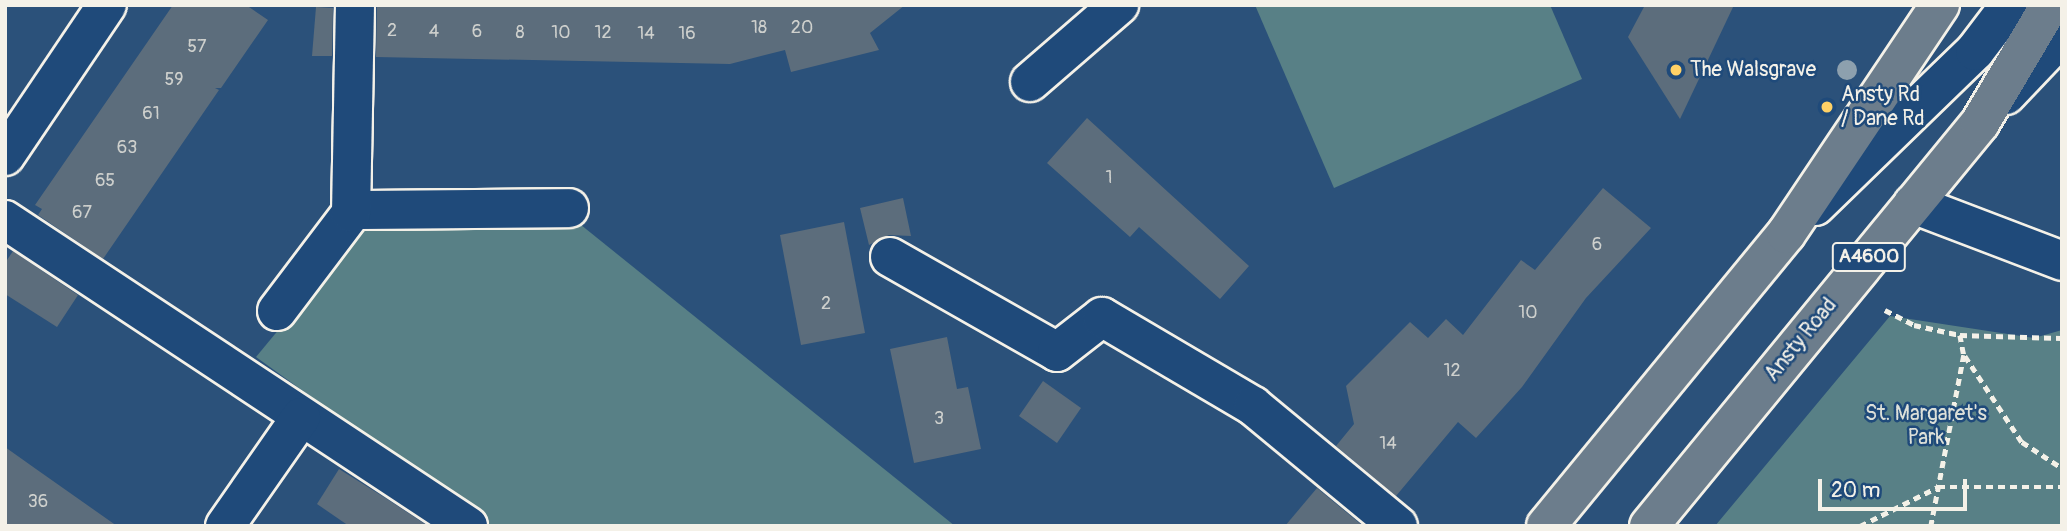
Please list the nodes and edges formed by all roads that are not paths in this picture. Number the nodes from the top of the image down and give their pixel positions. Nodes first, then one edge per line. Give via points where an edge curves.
1 (107, 5) edge
2 (355, 5) edge
3 (1119, 5) edge
4 (1940, 5) edge
5 (2010, 5) edge
6 (2050, 5) edge
7 (2062, 36) edge
8 (1030, 82) dead end
9 (1980, 123) junction
10 (5, 156) edge
11 (1913, 204) junction
12 (569, 208) dead end
13 (352, 210) junction
14 (5, 220) edge
15 (1786, 234) junction
16 (890, 257) dead end
17 (2062, 261) edge
18 (277, 311) dead end
19 (301, 417) junction
20 (225, 526) edge
21 (468, 526) edge
22 (1398, 526) edge
23 (1546, 526) edge
24 (1649, 526) edge

1 - 10 street
2 - 13 street
3 - 8 street
4 - 15 highway
5 - 15 street via 1975,51
6 - 9 highway, A4600
7 - 9 street
9 - 11 highway, Ansty Road / A4600
11 - 17 street
11 - 24 highway, Ansty Road / A4600
12 - 13 street
13 - 18 street
14 - 19 street
15 - 23 highway
16 - 22 street via 1057,352 1102,317 1254,406
19 - 20 street
19 - 21 street

